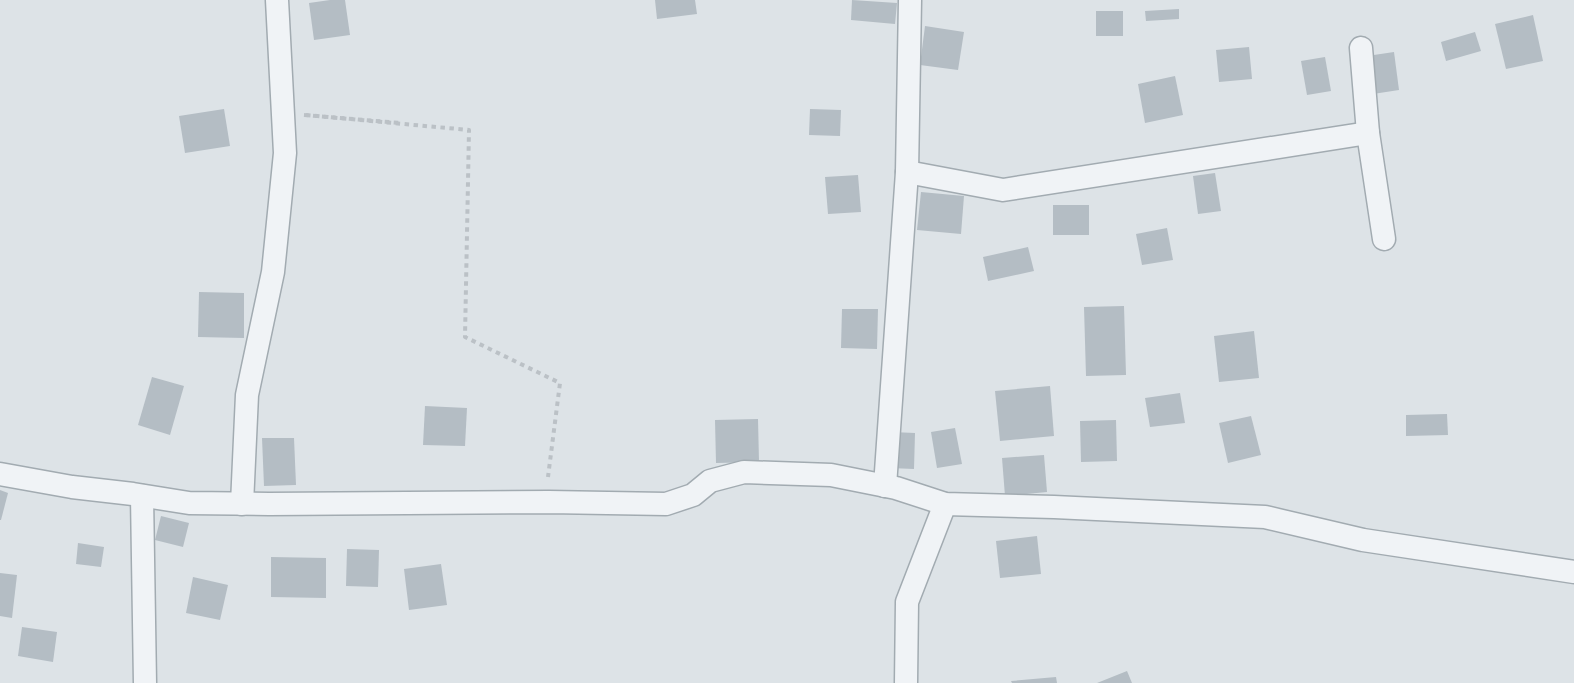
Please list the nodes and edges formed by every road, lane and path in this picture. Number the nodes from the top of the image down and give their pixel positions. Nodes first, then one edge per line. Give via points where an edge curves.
1 (278, 0) edge
2 (910, 0) edge
3 (1361, 48) dead end
4 (283, 113) junction
5 (400, 123) dead end
6 (1368, 133) junction
7 (907, 172) junction
8 (1384, 239) dead end
9 (0, 474) edge
10 (548, 477) dead end
11 (885, 486) junction
12 (142, 496) junction
13 (242, 504) junction
14 (945, 504) junction
15 (1574, 572) edge
16 (145, 683) edge
17 (906, 683) edge

1 - 4 street
2 - 7 street
3 - 6 street
4 - 5 path
4 - 10 path via 469,130 465,337 560,383
4 - 13 street via 285,153 273,272 247,395
6 - 7 street via 1003,190
6 - 8 street
7 - 11 street
9 - 12 street
11 - 13 street via 831,475 744,472 710,481 693,495 666,504
11 - 14 street
12 - 13 street via 189,503
12 - 16 street
14 - 15 street via 1265,517 1363,540
14 - 17 street via 907,602

